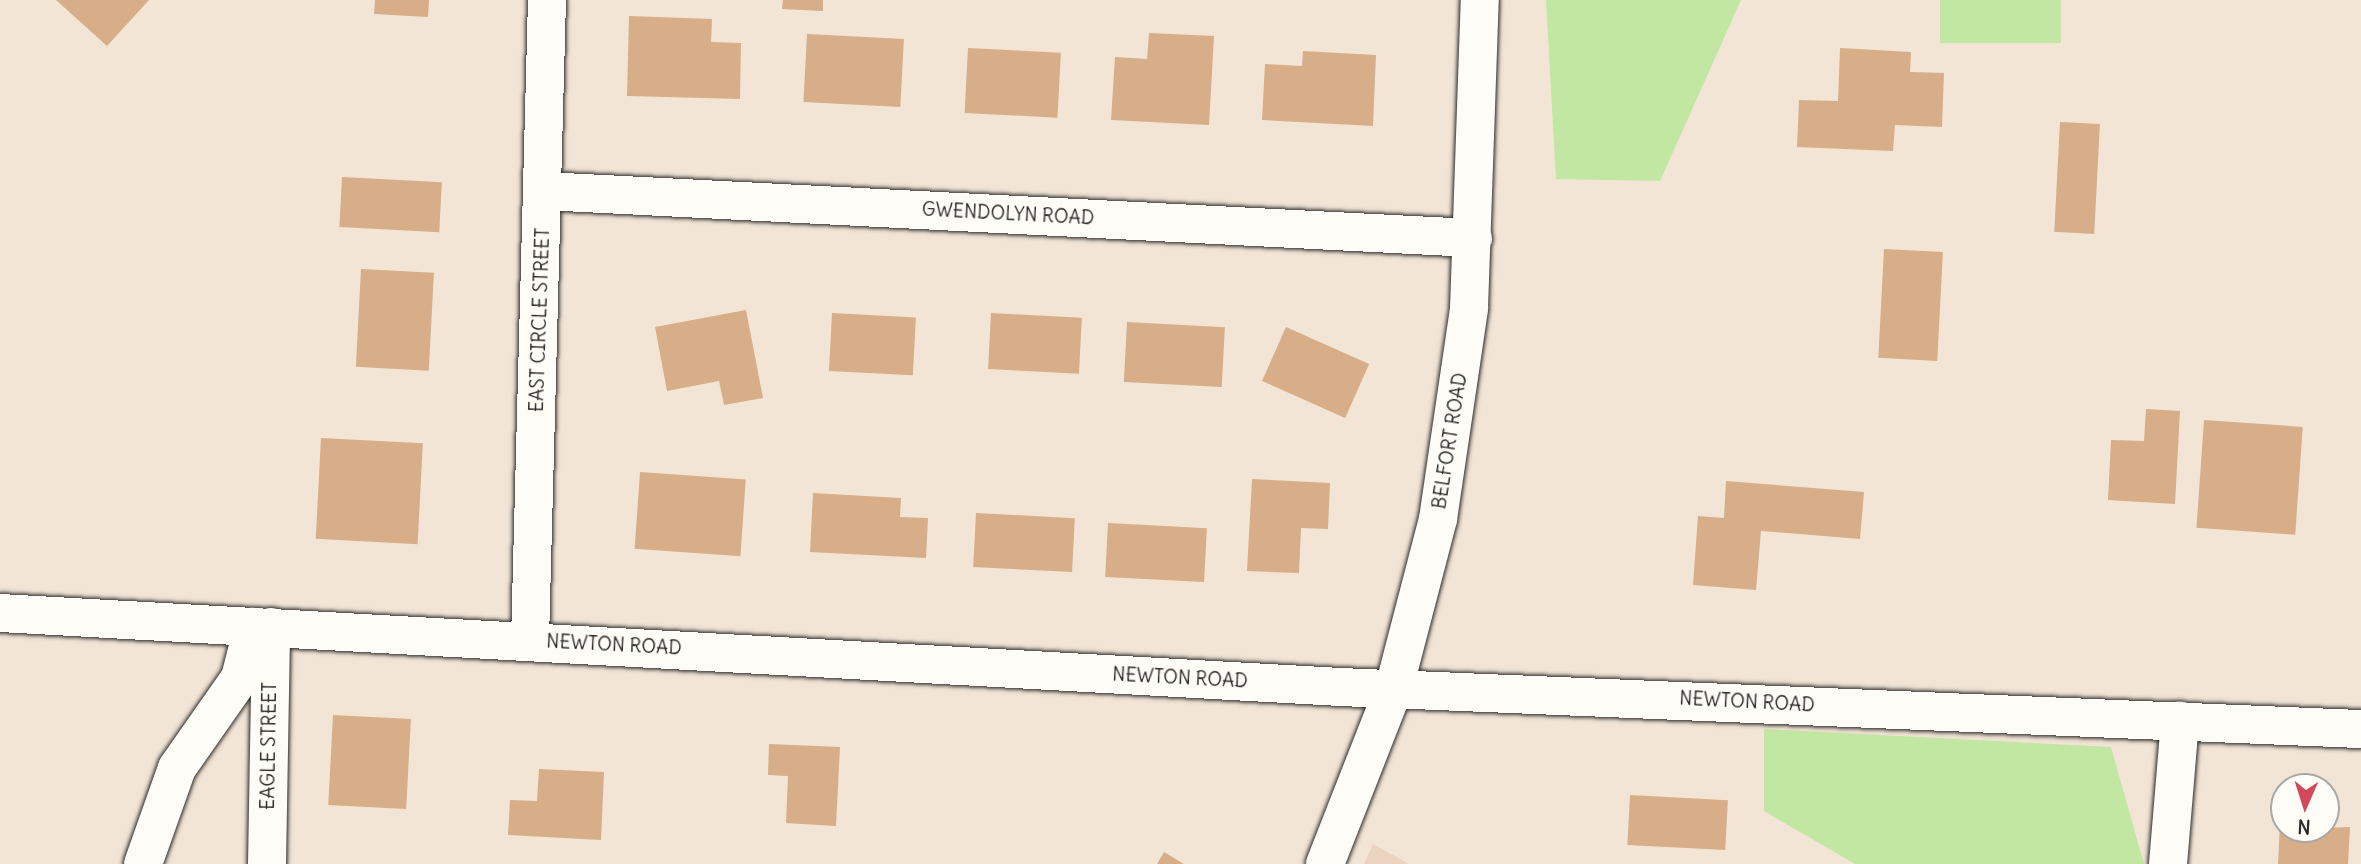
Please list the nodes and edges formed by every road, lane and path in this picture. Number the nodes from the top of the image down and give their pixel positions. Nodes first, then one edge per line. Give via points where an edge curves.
1 (547, 0) edge
2 (1480, 0) edge
3 (544, 191) junction
4 (1473, 237) junction
5 (0, 613) edge
6 (262, 627) junction
7 (530, 640) junction
8 (1394, 688) junction
9 (2180, 721) junction
10 (2361, 729) edge
11 (143, 864) edge
12 (267, 864) edge
13 (1325, 864) edge
14 (2168, 864) edge

1 - 3 street, EAST CIRCLE STREET
2 - 4 street, BELFORT ROAD
3 - 4 street, GWENDOLYN ROAD
3 - 7 street, EAST CIRCLE STREET
4 - 8 street, BELFORT ROAD via 1454,429 1417,612
5 - 6 street, NEWTON ROAD
6 - 7 street, NEWTON ROAD
6 - 11 street via 240,678 177,768
6 - 12 street, EAGLE STREET
7 - 8 street, NEWTON ROAD
8 - 9 street, NEWTON ROAD
8 - 13 street, BELFORT ROAD
9 - 10 street, NEWTON ROAD
9 - 14 street

